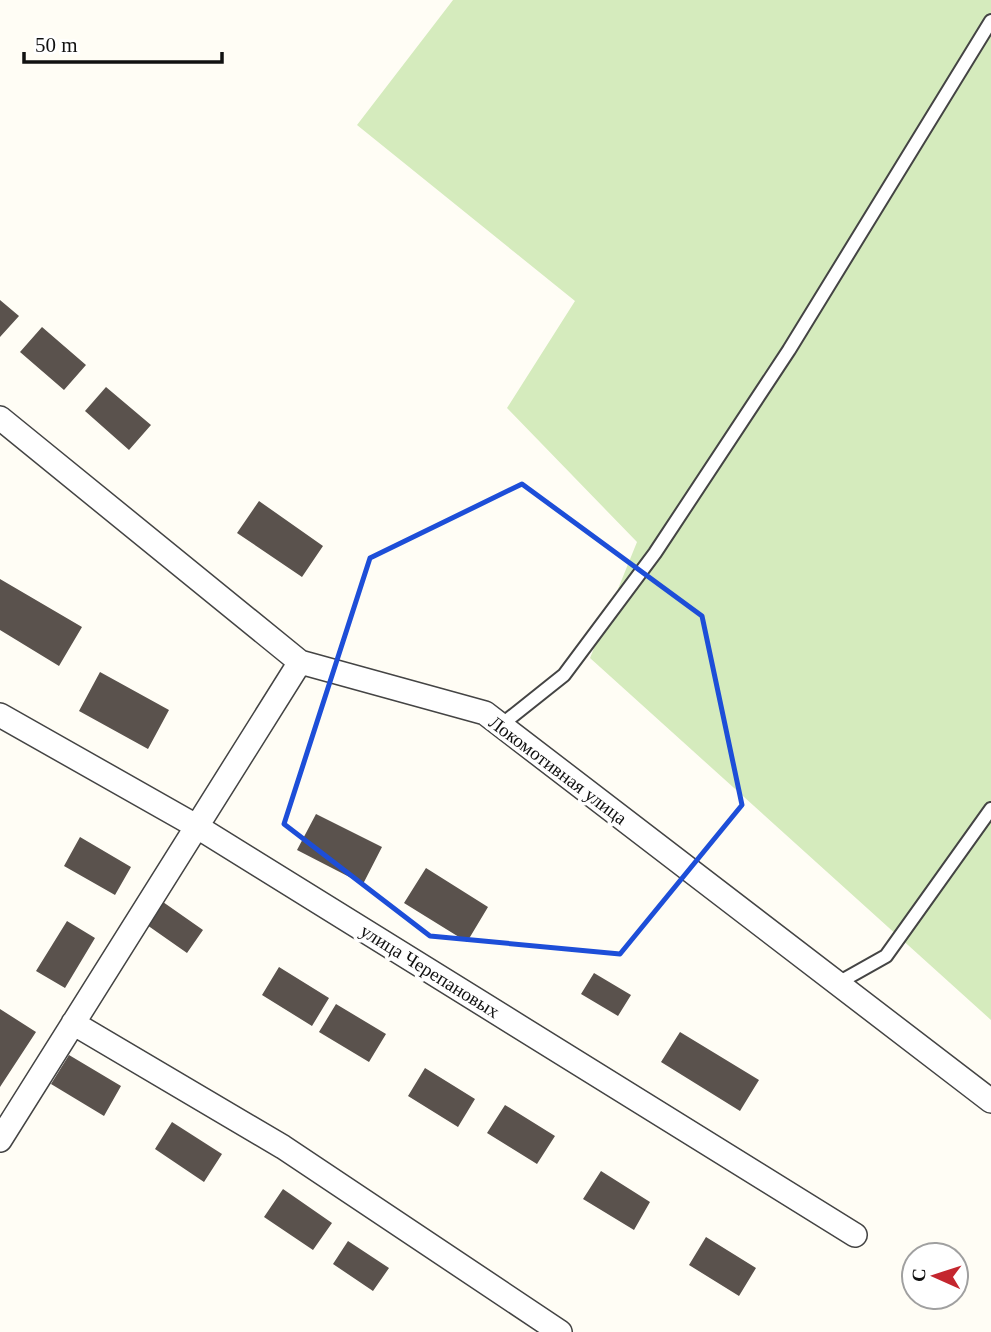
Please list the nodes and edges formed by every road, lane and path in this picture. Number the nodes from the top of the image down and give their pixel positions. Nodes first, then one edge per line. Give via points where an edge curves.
1 (991, 21) edge
2 (0, 418) edge
3 (300, 662) junction
4 (0, 715) edge
5 (500, 726) junction
6 (991, 810) edge
7 (196, 826) junction
8 (838, 984) junction
9 (73, 1023) junction
10 (991, 1101) edge
11 (0, 1140) edge
12 (855, 1235) dead end
13 (560, 1332) edge

1 - 5 lane via 789,350 655,553 564,675
2 - 3 street, Локомотивная улица
3 - 5 street, Локомотивная улица via 485,713
3 - 7 street
4 - 7 street, улица Черепановых
5 - 8 street, Локомотивная улица
6 - 8 lane via 886,956
7 - 9 street
7 - 12 street, улица Черепановых
8 - 10 street, Локомотивная улица
9 - 11 street
9 - 13 street via 283,1147

